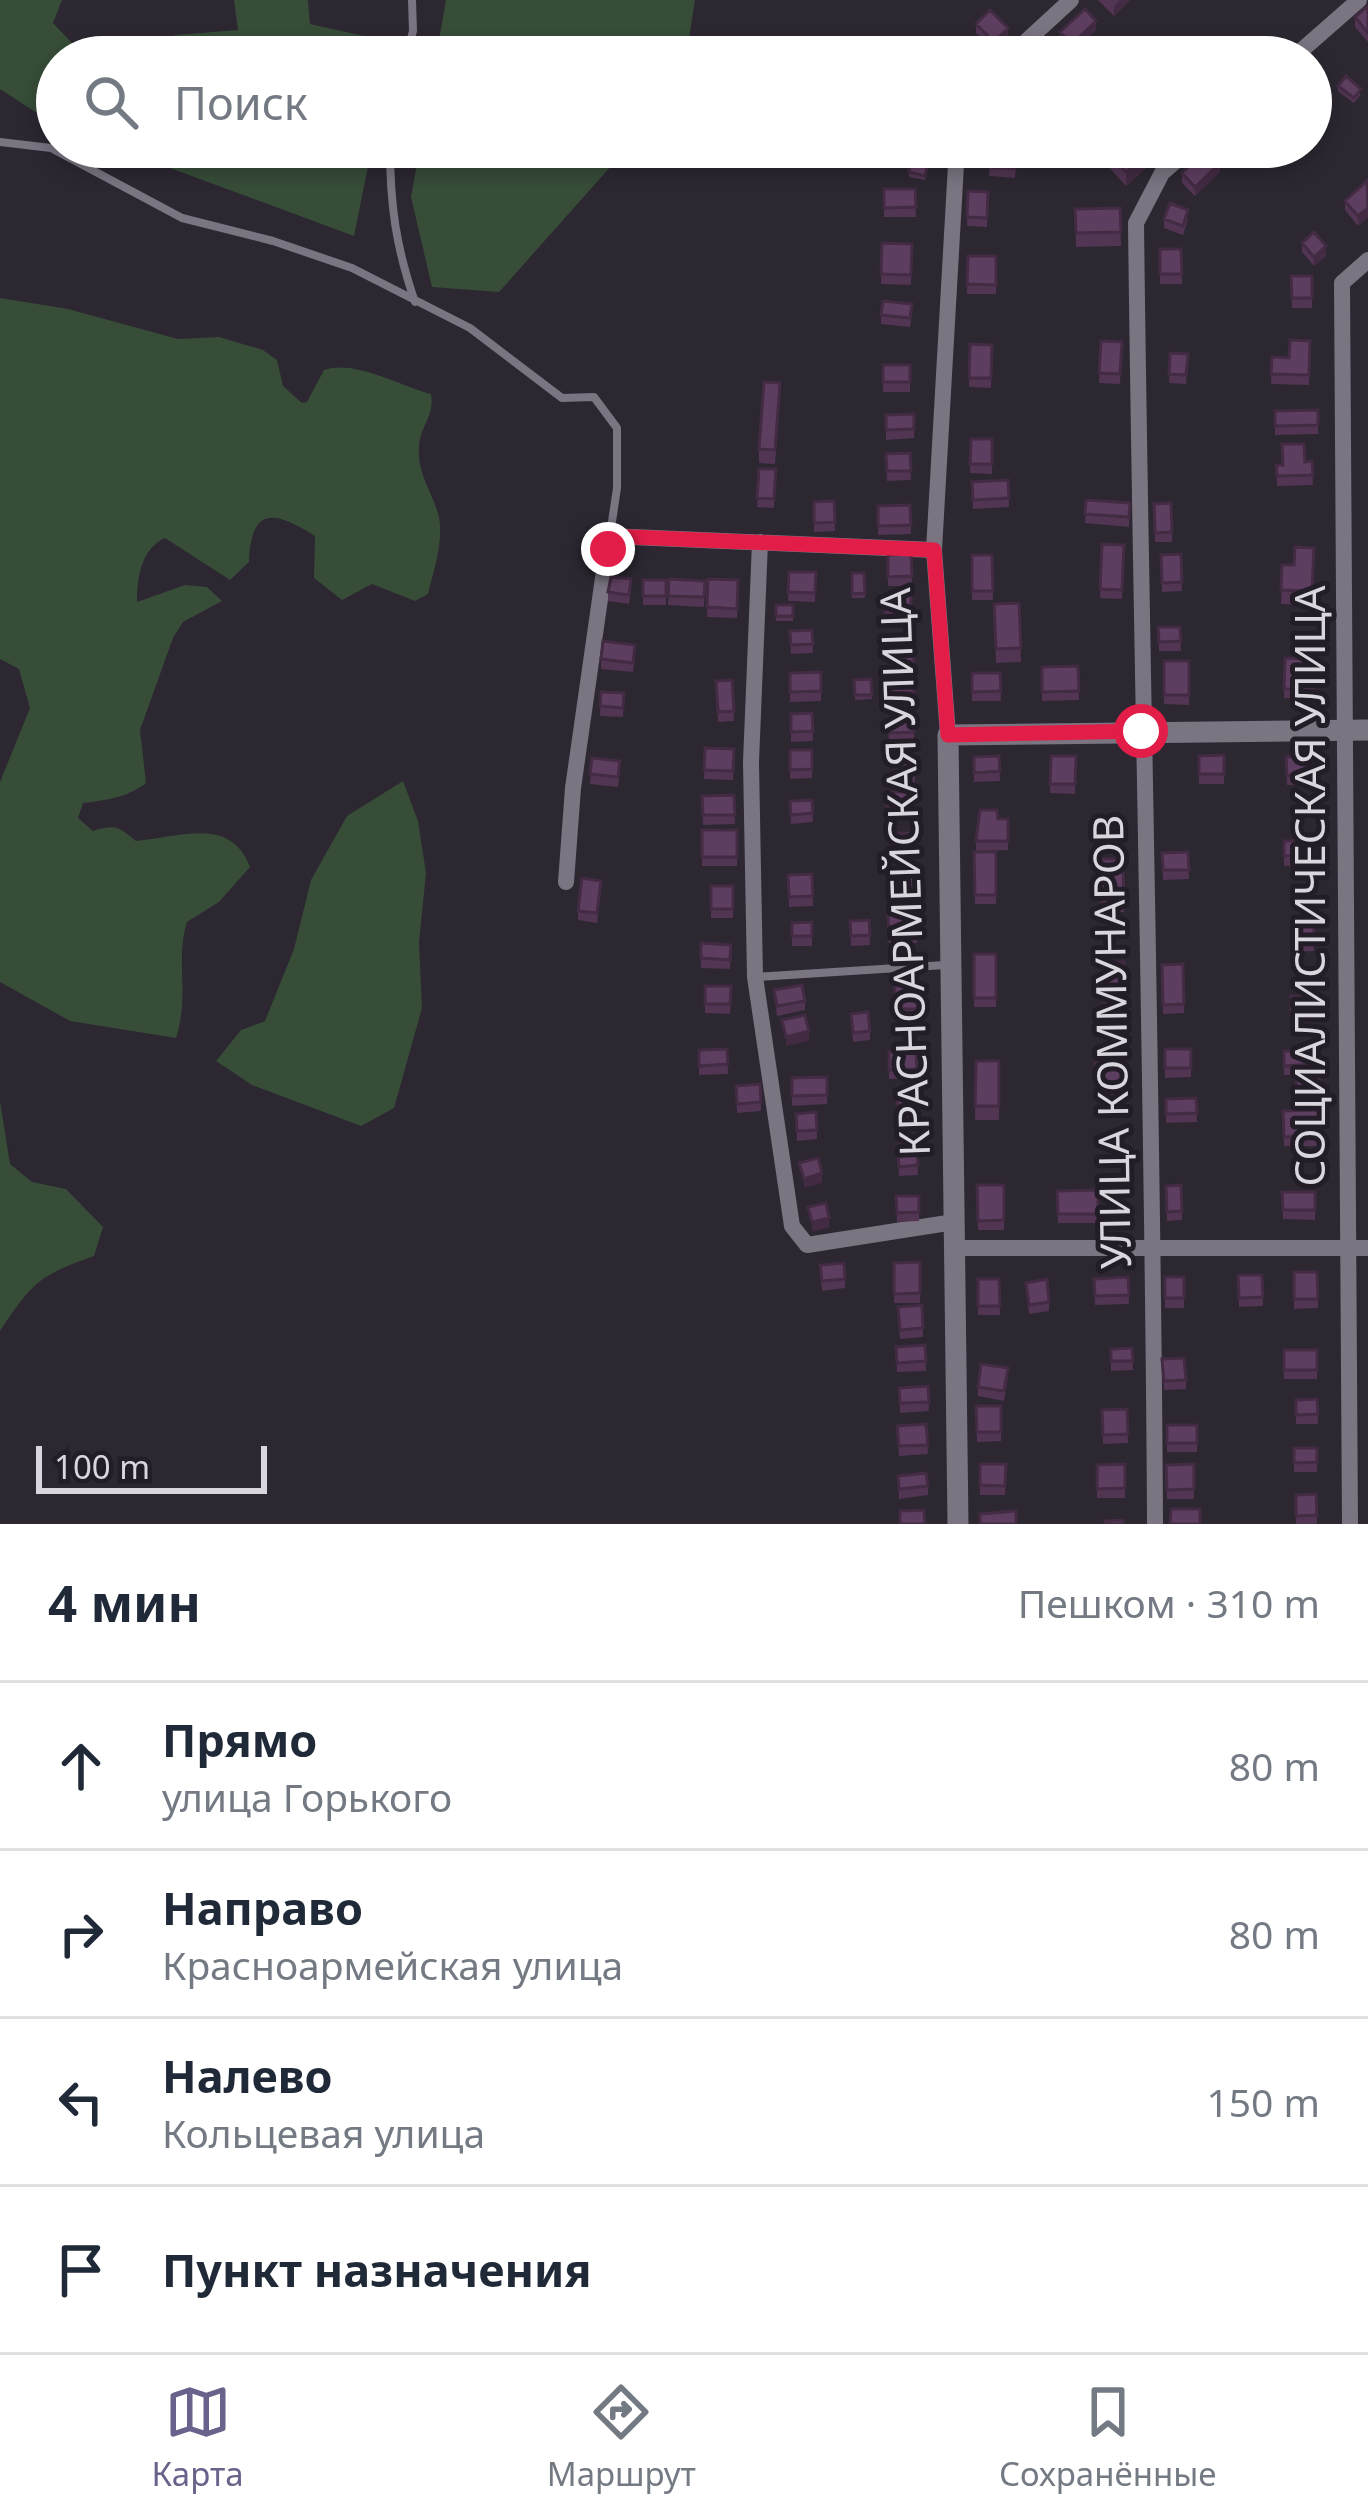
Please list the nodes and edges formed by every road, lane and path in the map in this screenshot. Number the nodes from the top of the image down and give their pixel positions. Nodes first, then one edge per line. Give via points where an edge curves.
1 (412, 0) edge
2 (1071, 0) edge
3 (1359, 0) edge
4 (411, 36) edge
5 (1032, 36) edge
6 (1318, 36) edge
7 (0, 142) edge
8 (36, 146) edge
9 (88, 168) edge
10 (390, 168) edge
11 (956, 168) edge
12 (1168, 168) edge
13 (1368, 260) edge
14 (415, 304) junction
15 (609, 536) junction
16 (760, 542) junction
17 (934, 550) junction
18 (1356, 730) edge
19 (1141, 731) junction
20 (948, 735) junction
21 (566, 882) dead end
22 (950, 965) junction
23 (755, 977) junction
24 (954, 1222) junction
25 (1154, 1247) junction
26 (955, 1248) junction
27 (1368, 1248) edge
28 (1348, 1249) junction
29 (958, 1524) edge
30 (1155, 1524) edge
31 (1350, 1524) edge

1 - 4 lane
2 - 5 street
3 - 6 street
7 - 8 lane
9 - 14 lane via 182,218 352,268
10 - 14 lane via 397,249
11 - 17 street, КРАСНОАРМЕЙСКАЯ УЛИЦА
12 - 19 street, УЛИЦА КОММУНАРОВ via 1136,223
13 - 18 street, СОЦИАЛИСТИЧЕСКАЯ УЛИЦА via 1342,283
14 - 15 lane via 470,328 562,398 594,397 616,428
15 - 16 street
15 - 21 street
16 - 17 street
16 - 23 street via 751,762
17 - 20 street, КРАСНОАРМЕЙСКАЯ УЛИЦА
18 - 19 street
18 - 28 street, СОЦИАЛИСТИЧЕСКАЯ УЛИЦА
19 - 20 street
19 - 25 street, УЛИЦА КОММУНАРОВ
20 - 22 street, КРАСНОАРМЕЙСКАЯ УЛИЦА
22 - 23 lane
22 - 24 street, КРАСНОАРМЕЙСКАЯ УЛИЦА
23 - 24 street via 792,1226 807,1245
24 - 26 street, КРАСНОАРМЕЙСКАЯ УЛИЦА
25 - 26 street
25 - 28 street
25 - 30 street, УЛИЦА КОММУНАРОВ
26 - 29 street, КРАСНОАРМЕЙСКАЯ УЛИЦА
27 - 28 street
28 - 31 street, СОЦИАЛИСТИЧЕСКАЯ УЛИЦА

